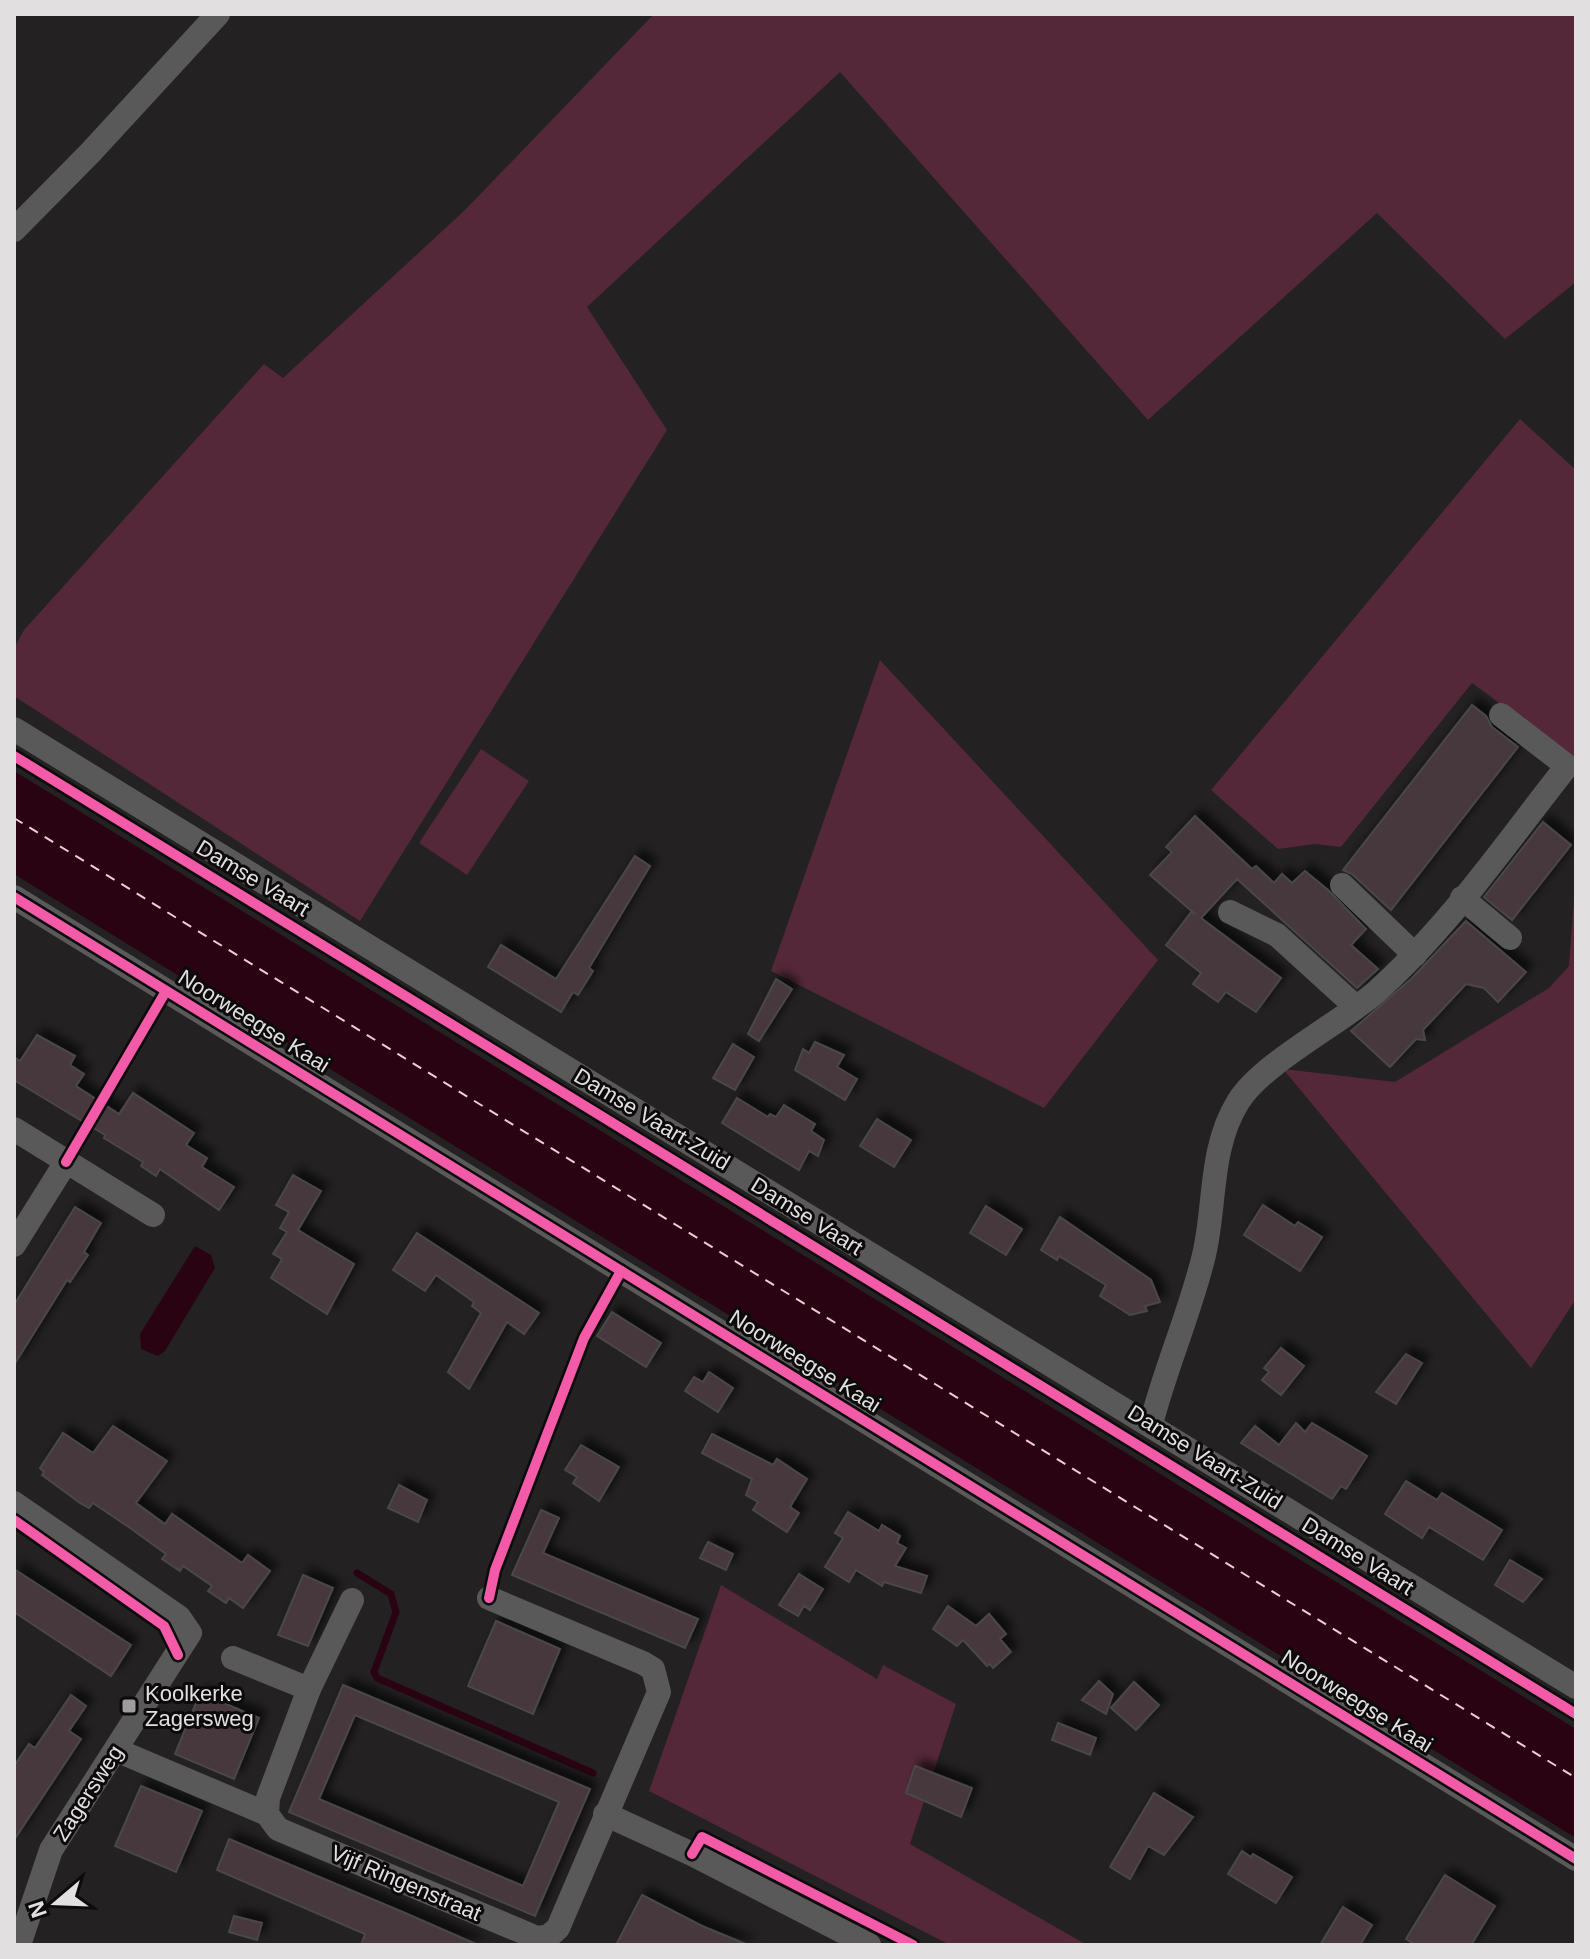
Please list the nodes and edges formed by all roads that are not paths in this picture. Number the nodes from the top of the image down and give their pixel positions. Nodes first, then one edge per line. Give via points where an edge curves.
1 (218, 14) edge
2 (14, 230) edge
3 (1501, 715) dead end
4 (14, 729) edge
5 (1342, 885) dead end
6 (14, 897) edge
7 (1462, 898) junction
8 (1230, 912) dead end
9 (1510, 938) dead end
10 (1415, 955) junction
11 (1356, 1007) junction
12 (14, 1129) edge
13 (66, 1162) junction
14 (153, 1215) dead end
15 (14, 1245) edge
16 (1151, 1424) junction
17 (14, 1503) edge
18 (489, 1598) dead end
19 (352, 1600) dead end
20 (233, 1658) dead end
21 (1576, 1687) edge
22 (309, 1689) junction
23 (116, 1750) junction
24 (267, 1814) junction
25 (605, 1814) junction
26 (1576, 1859) edge
27 (19, 1945) edge
28 (869, 1945) edge

1 - 2 street
3 - 7 street via 1567,766
4 - 16 street, Damse Vaart-Zuid
5 - 10 street
6 - 26 street, Noorweegse Kaai
7 - 9 street
7 - 10 street
8 - 11 street via 1277,935
10 - 11 street
11 - 16 street via 1260,1079 1239,1099 1226,1123 1204,1254
12 - 13 street
13 - 14 street
13 - 15 street
16 - 21 street, Damse Vaart-Zuid
17 - 23 street, Zagersweg via 179,1617 190,1633
18 - 25 street, Vijf Ringenstraat via 643,1663 658,1679 659,1692
19 - 22 street
20 - 22 street
22 - 24 street via 268,1798
23 - 24 street, Vijf Ringenstraat
23 - 27 street, Zagersweg via 51,1850
24 - 25 street, Vijf Ringenstraat via 278,1829 537,1938 558,1928
25 - 28 street

